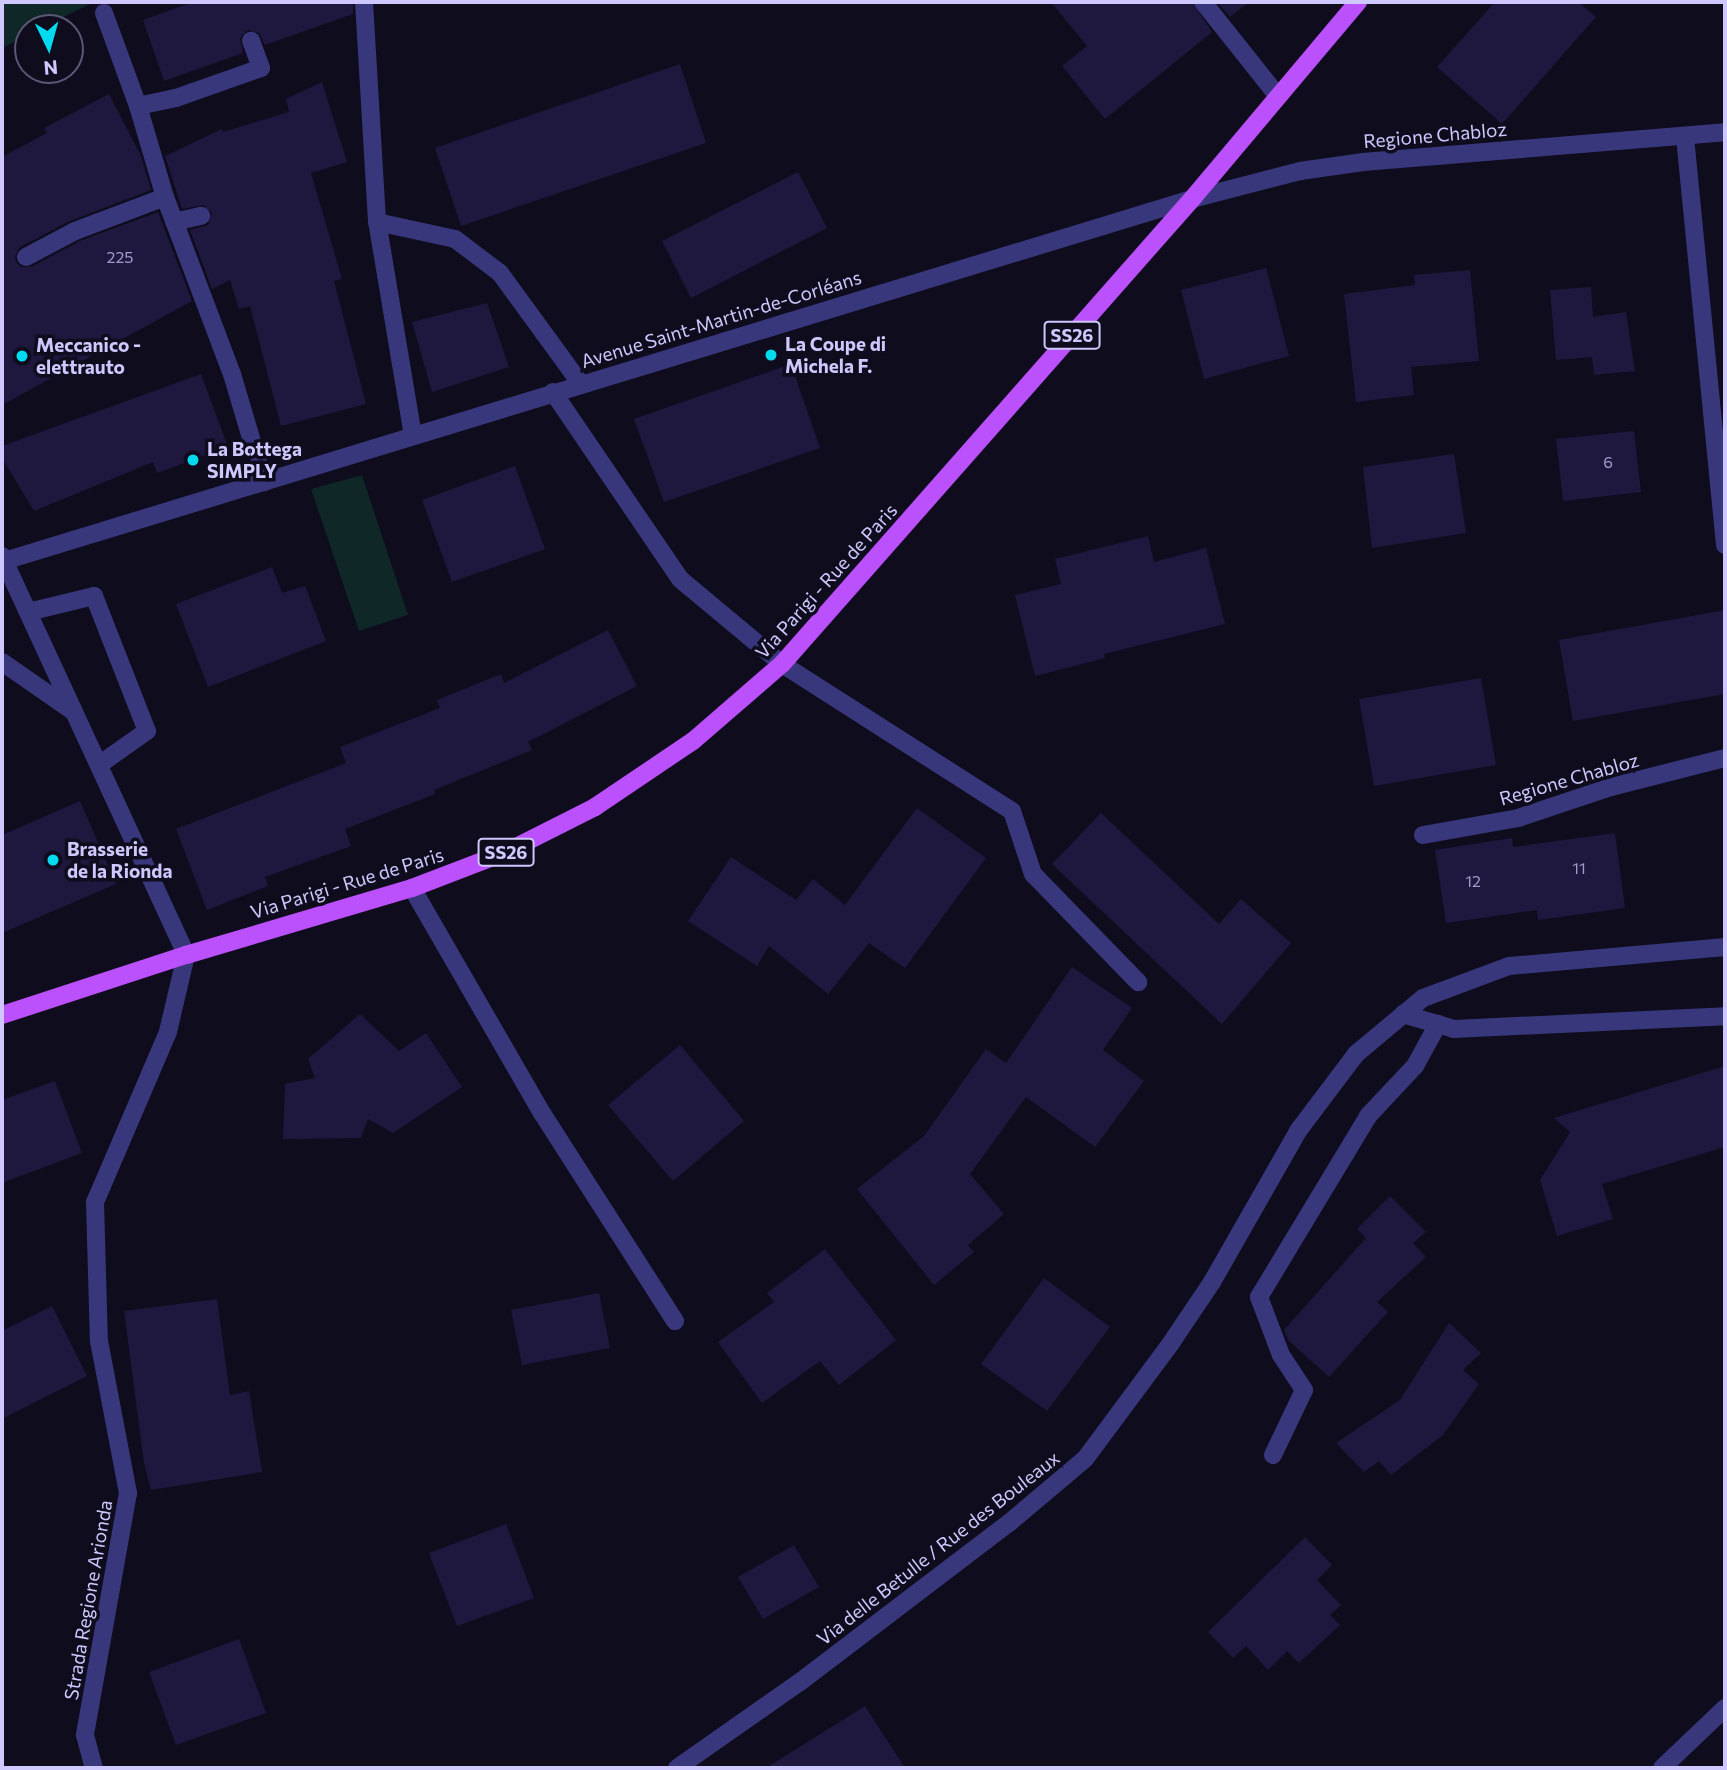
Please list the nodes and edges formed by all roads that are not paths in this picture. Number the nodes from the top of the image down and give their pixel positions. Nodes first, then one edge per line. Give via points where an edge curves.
1 (363, 2) edge
2 (1203, 2) edge
3 (1358, 2) edge
4 (104, 13) dead end
5 (251, 41) dead end
6 (1277, 95) junction
7 (138, 106) junction
8 (1725, 132) edge
9 (1685, 137) junction
10 (165, 197) junction
11 (1192, 199) junction
12 (201, 216) dead end
13 (174, 222) junction
14 (377, 222) junction
15 (26, 257) dead end
16 (581, 384) junction
17 (553, 392) junction
18 (413, 436) junction
19 (264, 482) junction
20 (1725, 545) edge
21 (3, 560) edge
22 (28, 612) junction
23 (2, 662) edge
24 (782, 664) junction
25 (75, 713) junction
26 (1725, 758) edge
27 (100, 764) junction
28 (1423, 835) dead end
29 (412, 888) junction
30 (1725, 947) edge
31 (186, 955) junction
32 (1138, 982) dead end
33 (1403, 1014) junction
34 (2, 1015) edge
35 (1725, 1016) edge
36 (1438, 1024) junction
37 (675, 1321) dead end
38 (1273, 1455) dead end
39 (1725, 1708) edge
40 (94, 1768) edge
41 (677, 1768) edge
42 (1662, 1768) edge

1 - 14 street
2 - 6 street
3 - 6 main road, Via Parigi - Rue de Paris / SS26
4 - 7 street
5 - 7 street via 261,68 176,98
6 - 11 main road, Via Parigi - Rue de Paris / SS26
7 - 10 street
8 - 9 street, Regione Chabloz
9 - 11 street, Regione Chabloz via 1363,162 1300,171
9 - 20 street
10 - 13 street
10 - 15 street via 75,231
11 - 16 street, Avenue Saint-Martin-de-Corléans
11 - 24 main road, Via Parigi - Rue de Paris / SS26
12 - 13 street
13 - 19 street via 228,363
14 - 16 street via 455,239 500,273
14 - 18 street
16 - 17 street, Avenue Saint-Martin-de-Corléans
17 - 18 street, Avenue Saint-Martin-de-Corléans
17 - 24 street via 680,579
18 - 19 street, Avenue Saint-Martin-de-Corléans
19 - 21 street, Avenue Saint-Martin-de-Corléans
21 - 22 street
22 - 25 street
22 - 27 street via 94,596 147,731
23 - 25 street
24 - 29 main road, Via Parigi - Rue de Paris / SS26 via 692,741 595,807 506,852
24 - 32 street via 1012,811 1033,874
25 - 27 street
26 - 28 street, Regione Chabloz via 1611,787 1518,818
27 - 31 street
29 - 31 main road, Via Parigi - Rue de Paris / SS26
29 - 37 street via 542,1113
30 - 33 street, Via delle Betulle / Rue des Bouleaux via 1509,966 1423,998
31 - 34 main road, Via Parigi - Rue de Paris / SS26
31 - 40 street, Strada Regione Arionda via 168,1032 95,1202 99,1340 128,1493 85,1735
33 - 36 street
33 - 41 street, Via delle Betulle / Rue des Bouleaux via 1356,1054 1298,1131 1212,1282 1085,1459 1009,1523 800,1682
35 - 36 street via 1454,1029
36 - 38 street via 1415,1066 1368,1116 1259,1297 1281,1355 1304,1390
39 - 42 street

